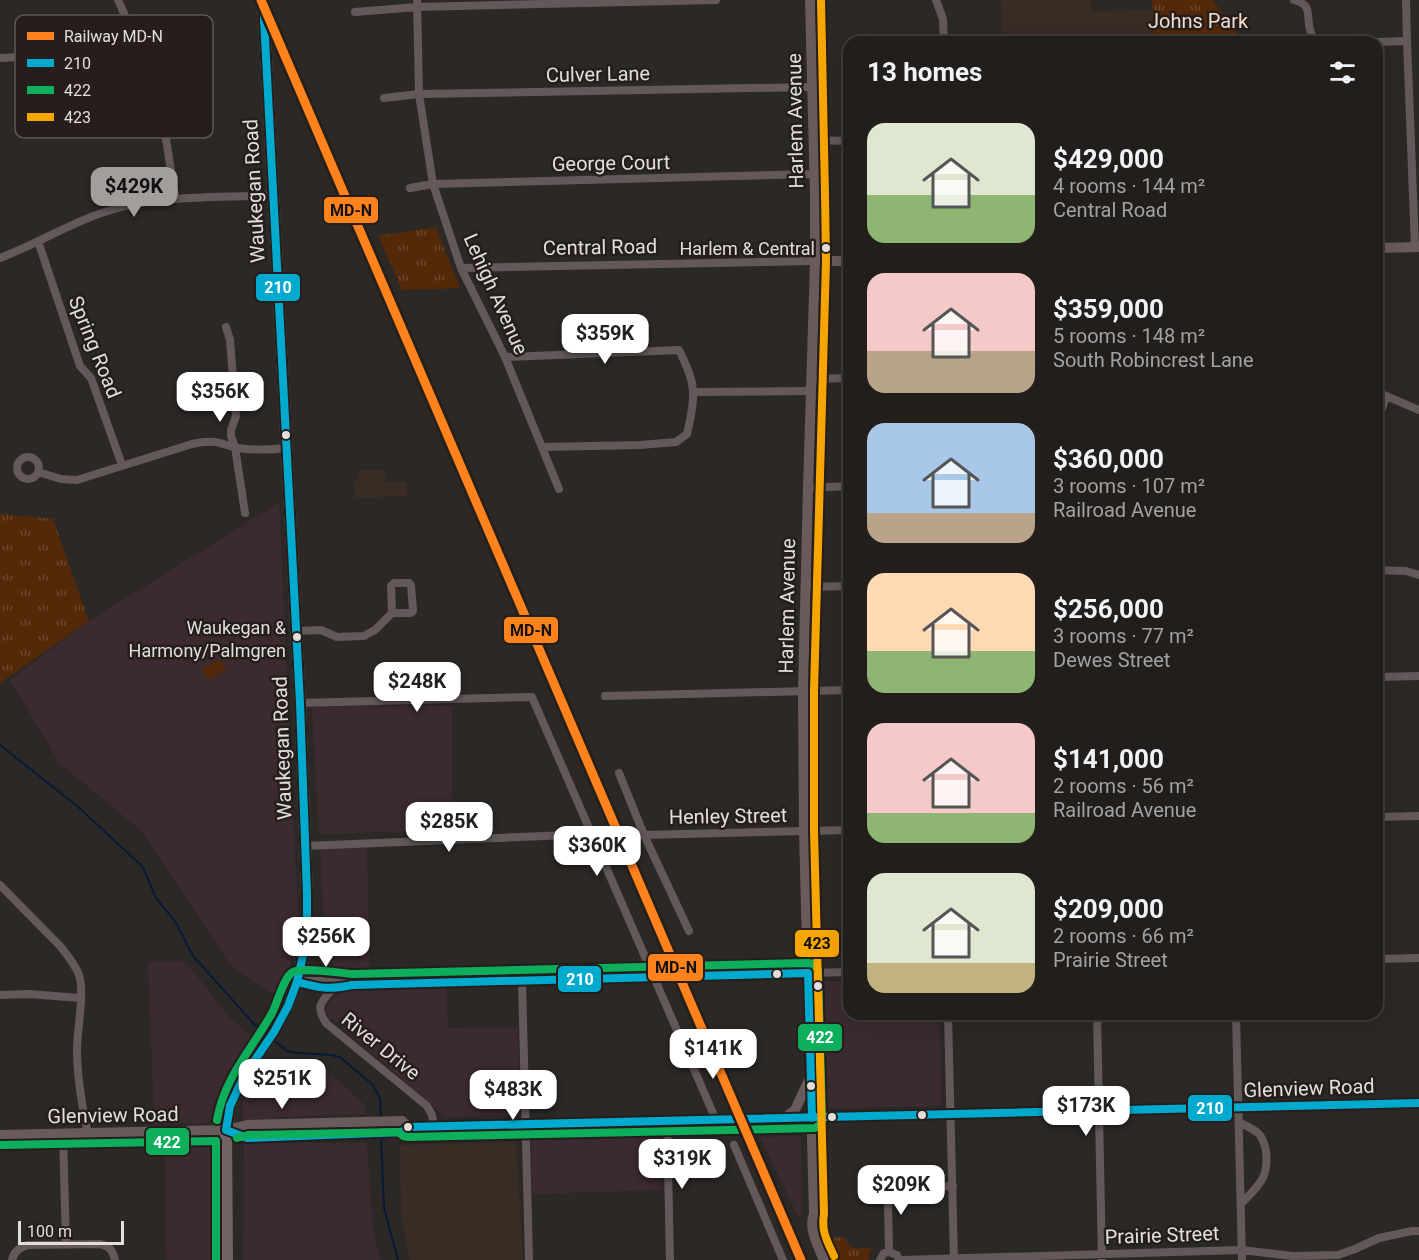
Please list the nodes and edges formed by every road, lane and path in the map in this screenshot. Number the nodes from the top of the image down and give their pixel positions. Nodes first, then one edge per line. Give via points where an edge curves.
1 (118, 0) edge
2 (263, 0) edge
3 (716, 0) edge
4 (810, 0) edge
5 (936, 0) edge
6 (1294, 0) edge
7 (1406, 0) edge
8 (417, 4) edge
9 (355, 12) dead end
10 (125, 15) edge
11 (944, 36) edge
12 (1312, 36) edge
13 (1383, 42) edge
14 (1407, 42) junction
15 (0, 57) edge
16 (15, 57) edge
17 (812, 87) junction
18 (419, 94) junction
19 (384, 98) dead end
20 (165, 138) edge
21 (813, 140) junction
22 (843, 141) edge
23 (814, 174) junction
24 (433, 184) junction
25 (410, 188) dead end
26 (273, 195) junction
27 (176, 199) junction
28 (38, 241) junction
29 (1417, 247) edge
30 (1383, 248) edge
31 (0, 258) edge
32 (815, 261) junction
33 (843, 261) edge
34 (461, 268) junction
35 (226, 327) dead end
36 (505, 357) junction
37 (843, 378) edge
38 (811, 379) junction
39 (693, 392) junction
40 (810, 392) junction
41 (1383, 395) edge
42 (1386, 397) junction
43 (1383, 406) edge
44 (1419, 410) edge
45 (235, 447) junction
46 (543, 447) junction
47 (286, 448) junction
48 (122, 465) junction
49 (38, 472) dead end
50 (843, 486) edge
51 (808, 488) junction
52 (559, 489) dead end
53 (245, 513) dead end
54 (1383, 570) edge
55 (1419, 575) edge
56 (843, 586) edge
57 (805, 587) junction
58 (392, 613) junction
59 (297, 631) junction
60 (1419, 676) edge
61 (1383, 677) edge
62 (843, 690) edge
63 (803, 691) junction
64 (604, 696) dead end
65 (300, 703) junction
66 (619, 773) dead end
67 (1419, 816) edge
68 (1383, 817) edge
69 (843, 830) edge
70 (804, 831) junction
71 (592, 834) junction
72 (644, 835) junction
73 (305, 846) junction
74 (0, 885) edge
75 (689, 932) dead end
76 (1419, 958) edge
77 (1383, 959) edge
78 (843, 972) edge
79 (808, 973) junction
80 (653, 977) junction
81 (522, 981) junction
82 (297, 982) junction
83 (352, 985) junction
84 (333, 989) junction
85 (0, 994) edge
86 (80, 998) junction
87 (948, 1020) edge
88 (1097, 1020) edge
89 (1236, 1020) edge
90 (811, 1073) junction
91 (1419, 1102) edge
92 (1238, 1107) junction
93 (1098, 1111) junction
94 (951, 1114) junction
95 (784, 1118) junction
96 (812, 1118) junction
97 (713, 1120) junction
98 (667, 1121) junction
99 (1239, 1122) junction
100 (525, 1125) junction
101 (434, 1127) junction
102 (226, 1130) junction
103 (63, 1134) junction
104 (88, 1134) junction
105 (0, 1135) edge
106 (734, 1145) dead end
107 (953, 1186) junction
108 (1241, 1204) junction
109 (814, 1214) junction
110 (1419, 1231) edge
111 (66, 1244) junction
112 (1242, 1250) junction
113 (889, 1251) junction
114 (1102, 1257) edge
115 (954, 1259) edge
116 (12, 1260) edge
117 (115, 1260) edge
118 (227, 1260) edge
119 (528, 1260) edge
120 (670, 1260) edge
121 (772, 1260) edge
122 (783, 1260) edge
123 (824, 1260) edge
124 (831, 1260) edge
125 (880, 1260) edge
126 (900, 1260) edge
127 (1242, 1260) edge

1 - 10 street
2 - 26 main road, Waukegan Road
3 - 8 street
4 - 17 main road, Harlem Avenue
5 - 11 street
6 - 12 street via 1307,7
7 - 14 street
8 - 9 street
8 - 18 street, Lehigh Avenue
13 - 14 street
14 - 29 street
15 - 16 street
17 - 18 street, Culver Lane
17 - 21 main road, Harlem Avenue
18 - 19 street, Culver Lane
18 - 24 street, Lehigh Avenue
20 - 27 street
21 - 22 street
21 - 23 main road, Harlem Avenue
23 - 24 street, George Court
23 - 32 main road, Harlem Avenue
24 - 25 street, George Court
24 - 34 street, Lehigh Avenue
26 - 27 street
26 - 47 main road, Waukegan Road
27 - 28 street via 108,211
28 - 31 street
28 - 48 street, Spring Road via 80,366 92,378
29 - 30 main road
32 - 33 main road, Central Road
32 - 34 street, Central Road
32 - 38 main road, Harlem Avenue
34 - 36 street, Lehigh Avenue
35 - 45 street via 236,416 231,430
36 - 39 street via 679,350
36 - 46 street, Lehigh Avenue
37 - 38 street
38 - 40 main road, Harlem Avenue
39 - 40 street
39 - 46 street via 687,434 676,442
40 - 51 main road, Harlem Avenue
41 - 42 street
42 - 43 street
42 - 44 street
45 - 47 street
45 - 48 street via 204,441
45 - 53 street
46 - 52 street, Lehigh Avenue
47 - 59 main road, Waukegan Road
48 - 49 street via 74,480
50 - 51 street
51 - 57 main road, Harlem Avenue
54 - 55 street
56 - 57 street
57 - 63 main road, Harlem Avenue
58 - 58 street via 413,611 409,583 391,586
58 - 59 street via 364,636 337,637 321,630
59 - 65 main road, Waukegan Road
60 - 61 street
62 - 63 street
63 - 64 street
63 - 70 main road, Harlem Avenue
65 - 71 street via 532,697
65 - 73 main road, Waukegan Road
66 - 72 street
67 - 68 street
69 - 70 street, Henley Street
70 - 72 street, Henley Street
70 - 79 main road, Harlem Avenue
71 - 73 street
71 - 80 street
72 - 75 street
73 - 82 main road, Waukegan Road via 307,938
74 - 86 street via 69,957 80,980
76 - 77 street
78 - 79 street
79 - 80 street
79 - 90 main road, Harlem Avenue
80 - 81 street
80 - 97 street
81 - 83 street
81 - 100 street
82 - 83 street
82 - 84 street
82 - 102 main road, Waukegan Road via 274,1032 244,1076 230,1106
83 - 84 street
84 - 101 street, River Drive via 320,1005 321,1016 427,1106
85 - 86 street
86 - 104 street via 78,1068
87 - 94 street
88 - 93 street
89 - 92 street
90 - 95 main road via 795,1110
90 - 96 main road, Harlem Avenue
91 - 92 main road, Glenview Road
92 - 93 main road, Glenview Road
92 - 99 street
93 - 94 main road, Glenview Road
93 - 114 street
94 - 96 main road, Glenview Road
94 - 107 street
95 - 96 main road, Glenview Road
95 - 97 main road, Glenview Road
96 - 109 main road, Harlem Avenue
97 - 98 main road, Glenview Road
98 - 100 main road, Glenview Road
98 - 120 street
99 - 108 street
99 - 108 street via 1260,1134 1267,1160 1264,1179
100 - 101 main road, Glenview Road
100 - 119 street
101 - 102 main road, Glenview Road via 408,1127 402,1121 392,1127 247,1137
102 - 104 main road, Glenview Road
102 - 118 main road, Waukegan Road
103 - 104 main road, Glenview Road
103 - 105 main road, Glenview Road
103 - 111 street
106 - 122 street
107 - 113 street via 891,1190
107 - 115 street
108 - 112 street
109 - 123 main road via 813,1232
109 - 124 main road
110 - 112 street, Prairie Street via 1379,1238 1338,1255 1292,1256
111 - 116 street via 23,1246 15,1251
111 - 117 street via 105,1245
112 - 114 street, Prairie Street
112 - 127 street
113 - 125 street
113 - 126 street
114 - 115 street, Prairie Street
115 - 126 street, Prairie Street
121 - 122 street

